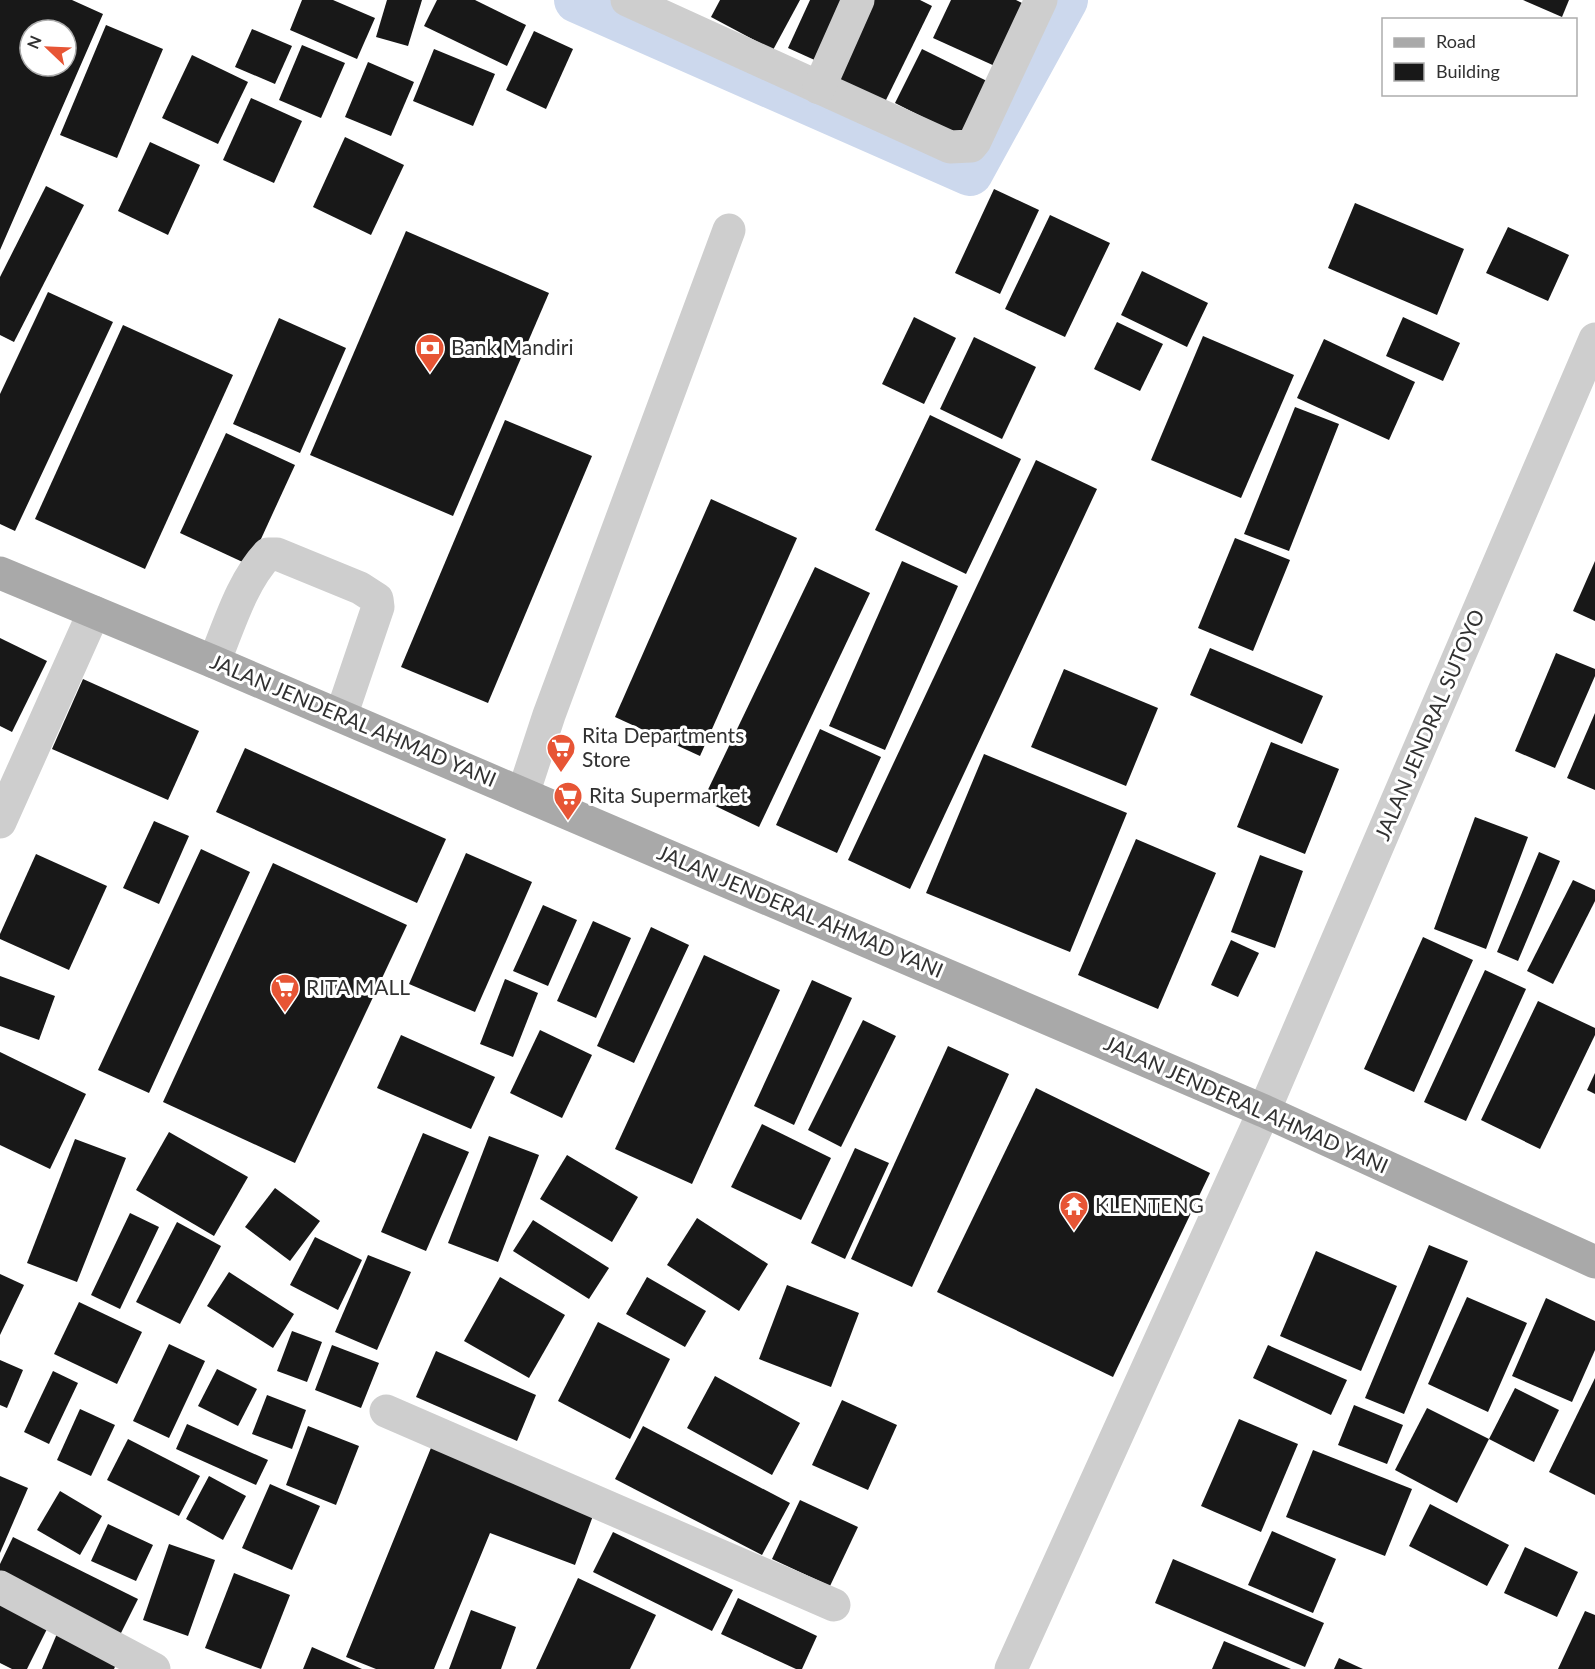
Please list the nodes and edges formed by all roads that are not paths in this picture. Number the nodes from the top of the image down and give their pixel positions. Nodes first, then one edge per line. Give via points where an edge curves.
1 (627, 0) edge
2 (858, 0) edge
3 (1041, 0) edge
4 (819, 88) junction
5 (729, 230) dead end
6 (1595, 339) edge
7 (0, 573) edge
8 (94, 612) junction
9 (214, 662) junction
10 (341, 716) junction
11 (523, 794) junction
12 (0, 822) edge
13 (1264, 1111) junction
14 (1595, 1262) edge
15 (386, 1411) dead end
16 (0, 1587) edge
17 (834, 1605) dead end
18 (154, 1669) edge
19 (1011, 1669) edge

1 - 4 street
2 - 4 street
3 - 4 street via 971,146 950,147
5 - 11 street
6 - 13 street, JALAN JENDRAL SUTOYO
7 - 8 main road, JALAN JENDERAL AHMAD YANI
8 - 9 main road, JALAN JENDERAL AHMAD YANI
8 - 12 street
9 - 10 main road, JALAN JENDERAL AHMAD YANI
9 - 10 street via 239,600 268,554 277,554 360,588 377,599 378,607
10 - 11 main road, JALAN JENDERAL AHMAD YANI
11 - 13 main road, JALAN JENDERAL AHMAD YANI
13 - 14 main road, JALAN JENDERAL AHMAD YANI
13 - 19 street, JALAN JENDRAL SUTOYO
15 - 17 street
16 - 18 street

